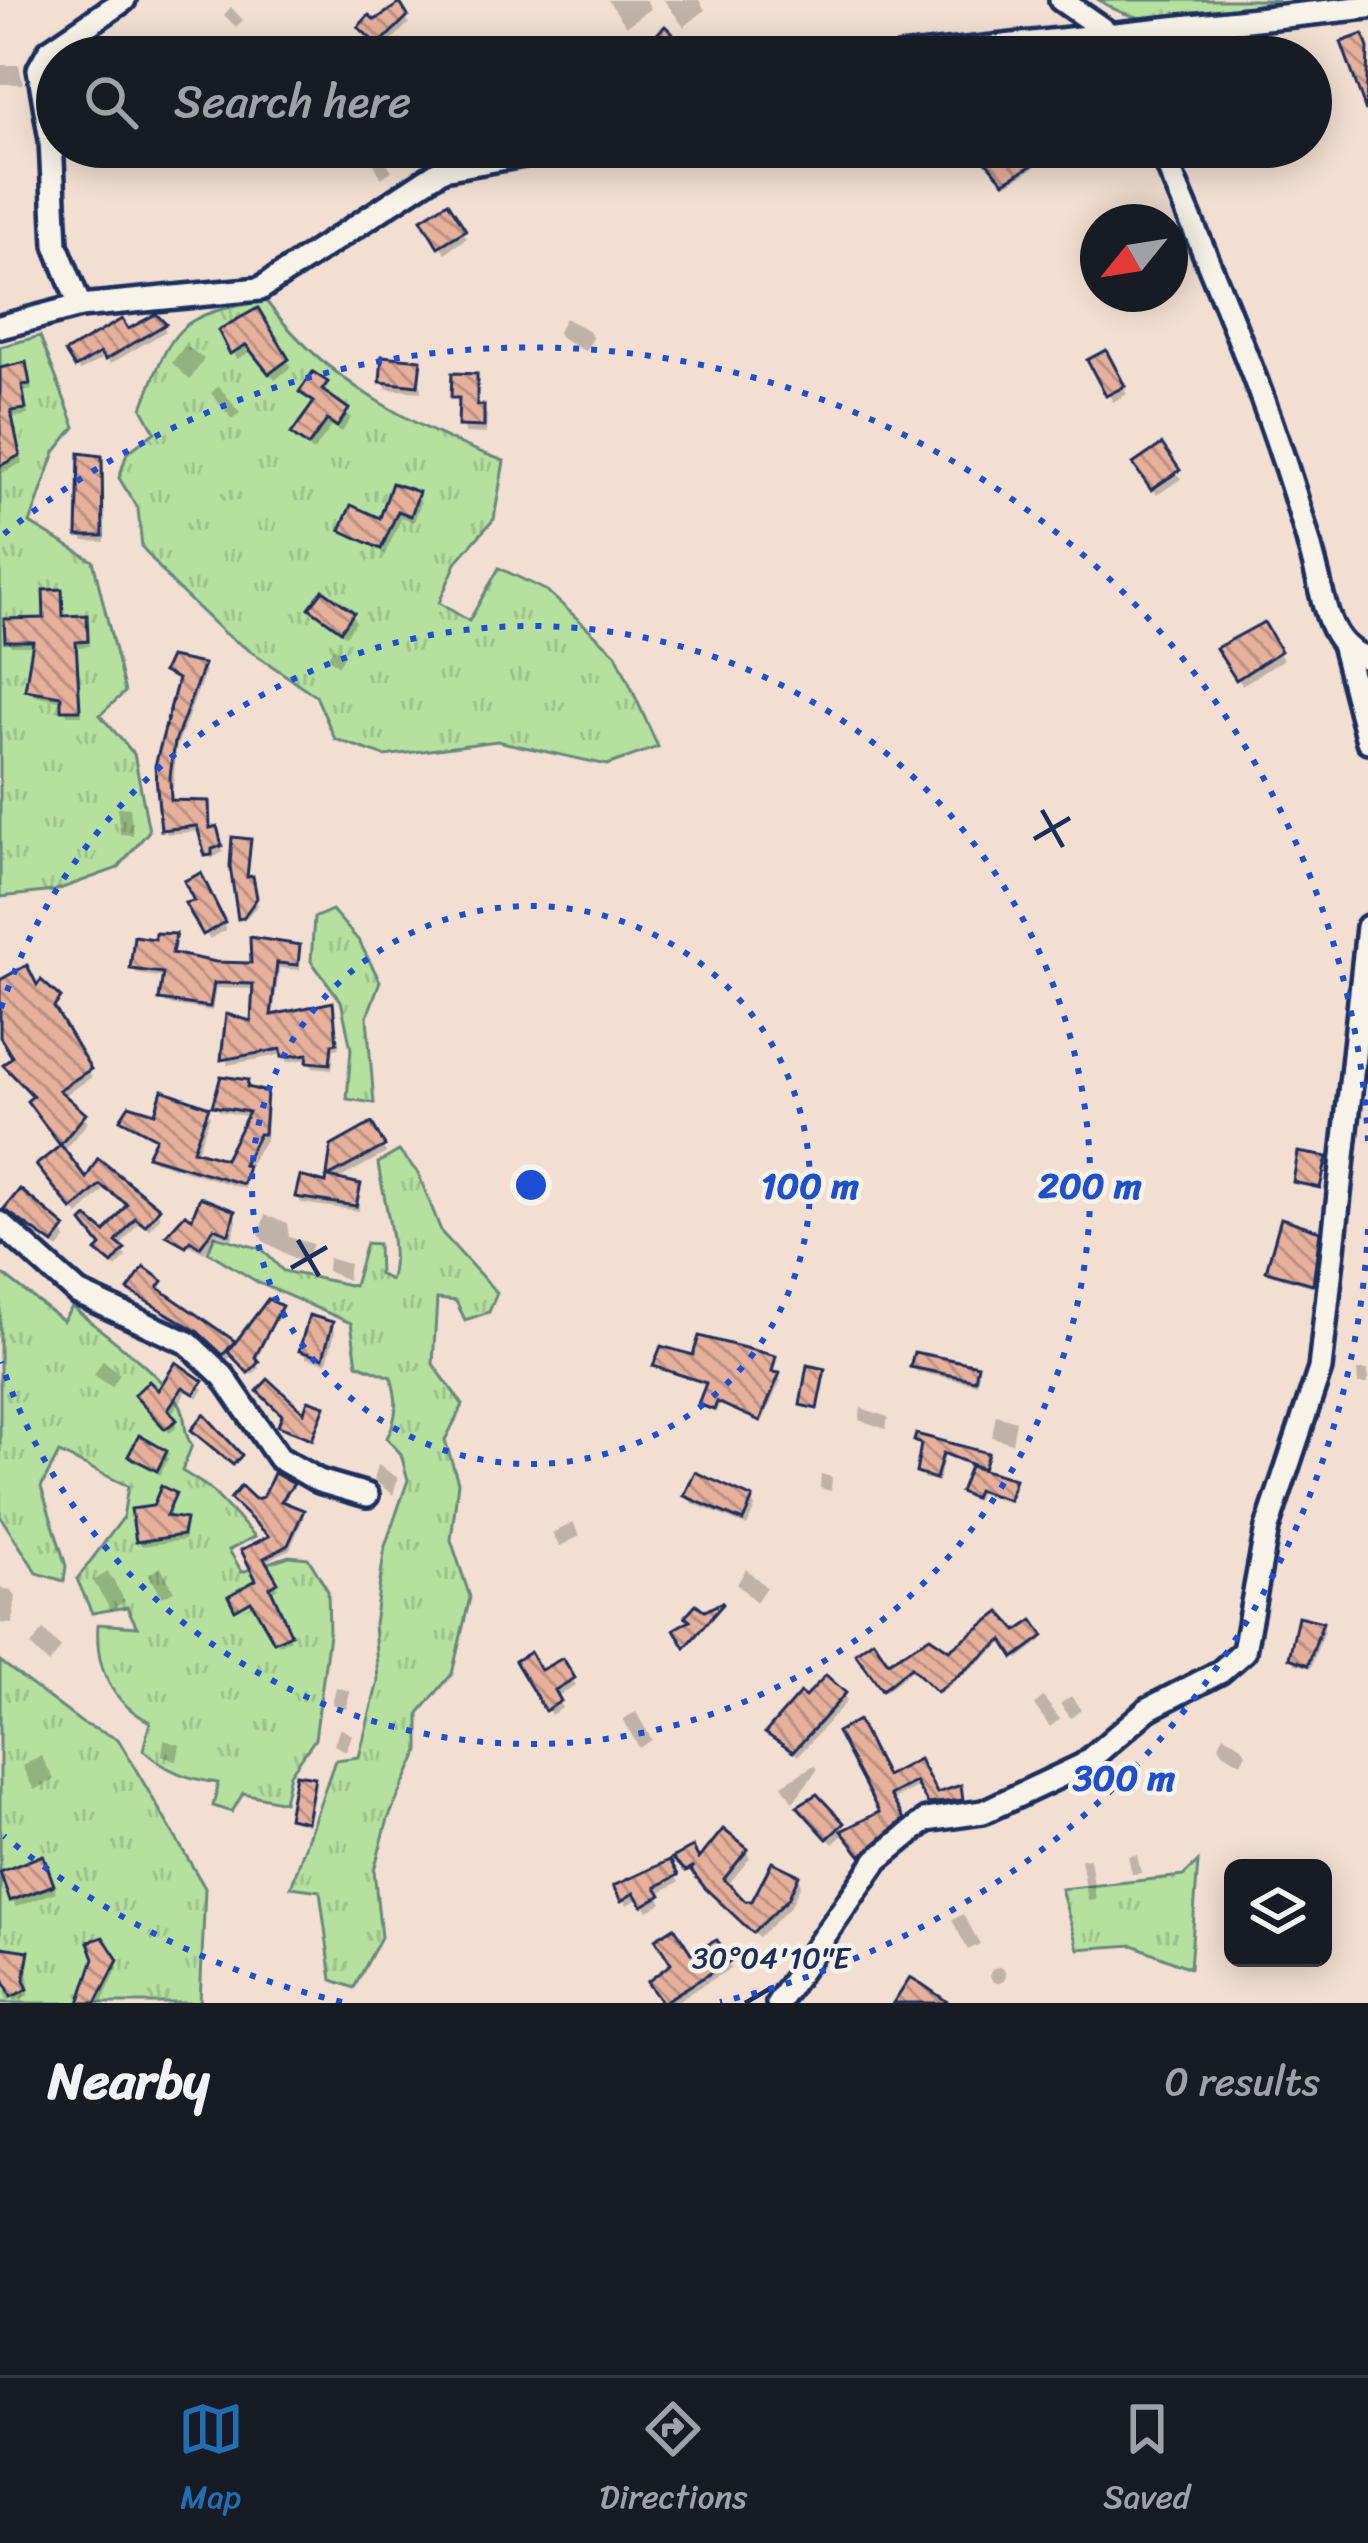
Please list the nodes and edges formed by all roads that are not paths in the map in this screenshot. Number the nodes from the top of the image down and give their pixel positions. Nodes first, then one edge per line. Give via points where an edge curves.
1 (124, 0) edge
2 (1061, 0) edge
3 (1368, 7) edge
4 (70, 36) edge
5 (1105, 36) edge
6 (1187, 36) edge
7 (53, 168) edge
8 (448, 168) edge
9 (1168, 168) edge
10 (80, 306) junction
11 (0, 327) edge
12 (1343, 644) junction
13 (1368, 658) edge
14 (1368, 741) edge
15 (1368, 927) edge
16 (0, 1223) edge
17 (367, 1495) dead end
18 (778, 2003) edge

1 - 4 street
2 - 5 street
3 - 6 street
7 - 10 street via 56,245
8 - 10 street via 260,290
9 - 12 street via 1297,492 1328,619
10 - 11 street
12 - 13 street
12 - 14 street
15 - 18 street via 1320,1370 1267,1528 1244,1651 1148,1709 1083,1766 983,1812 926,1820 878,1860
16 - 17 street via 78,1293 188,1343 223,1376 279,1458

